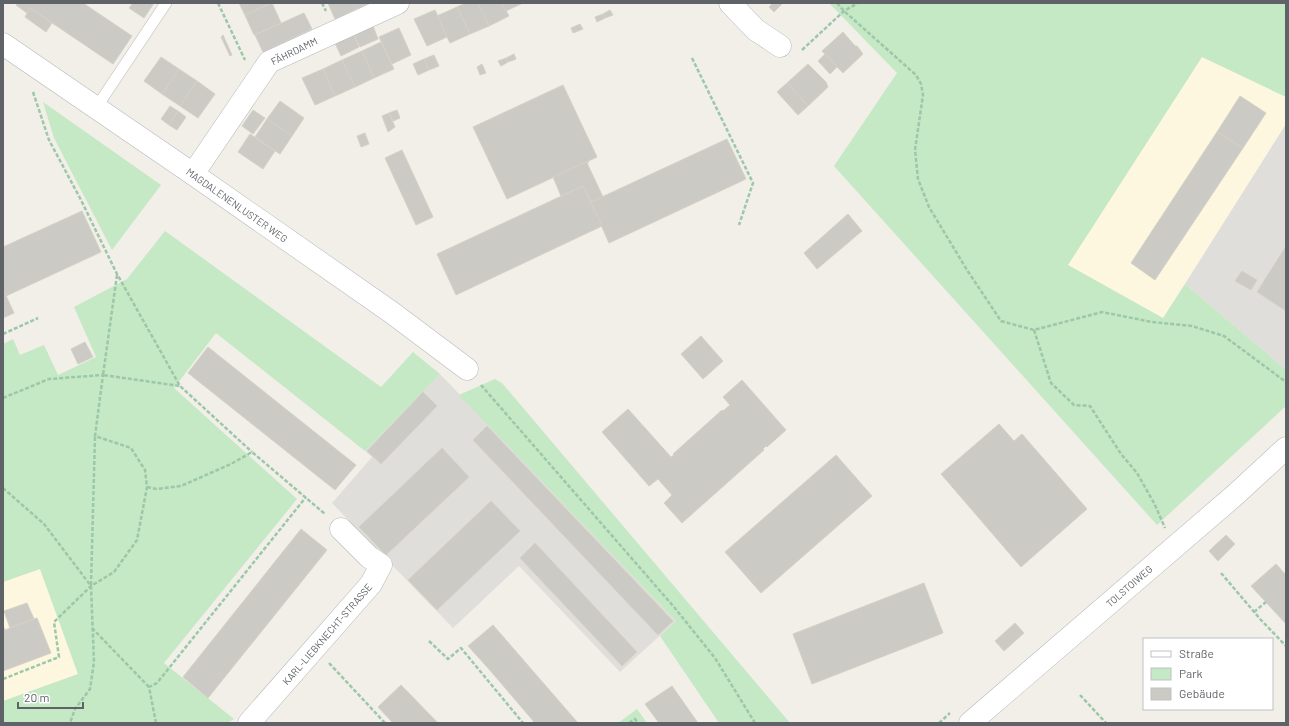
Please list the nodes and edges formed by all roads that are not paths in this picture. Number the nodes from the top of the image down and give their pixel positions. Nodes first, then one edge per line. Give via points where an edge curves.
1 (166, 3) edge
2 (398, 3) edge
3 (730, 3) edge
4 (3, 44) edge
5 (780, 46) road end
6 (96, 108) junction
7 (193, 174) junction
8 (467, 369) road end
9 (1286, 448) edge
10 (341, 529) road end
11 (249, 723) edge
12 (970, 723) edge

1 - 6 lane
2 - 7 street, FÄHRDAMM via 269,62
3 - 5 street via 756,30
4 - 6 street, MAGDALENENLUSTER WEG
6 - 7 street, MAGDALENENLUSTER WEG
7 - 8 street, MAGDALENENLUSTER WEG via 391,312
9 - 12 street, TOLSTOIWEG
10 - 11 street, KARL-LIEBKNECHT-STRASSE via 369,557 381,565 371,584

